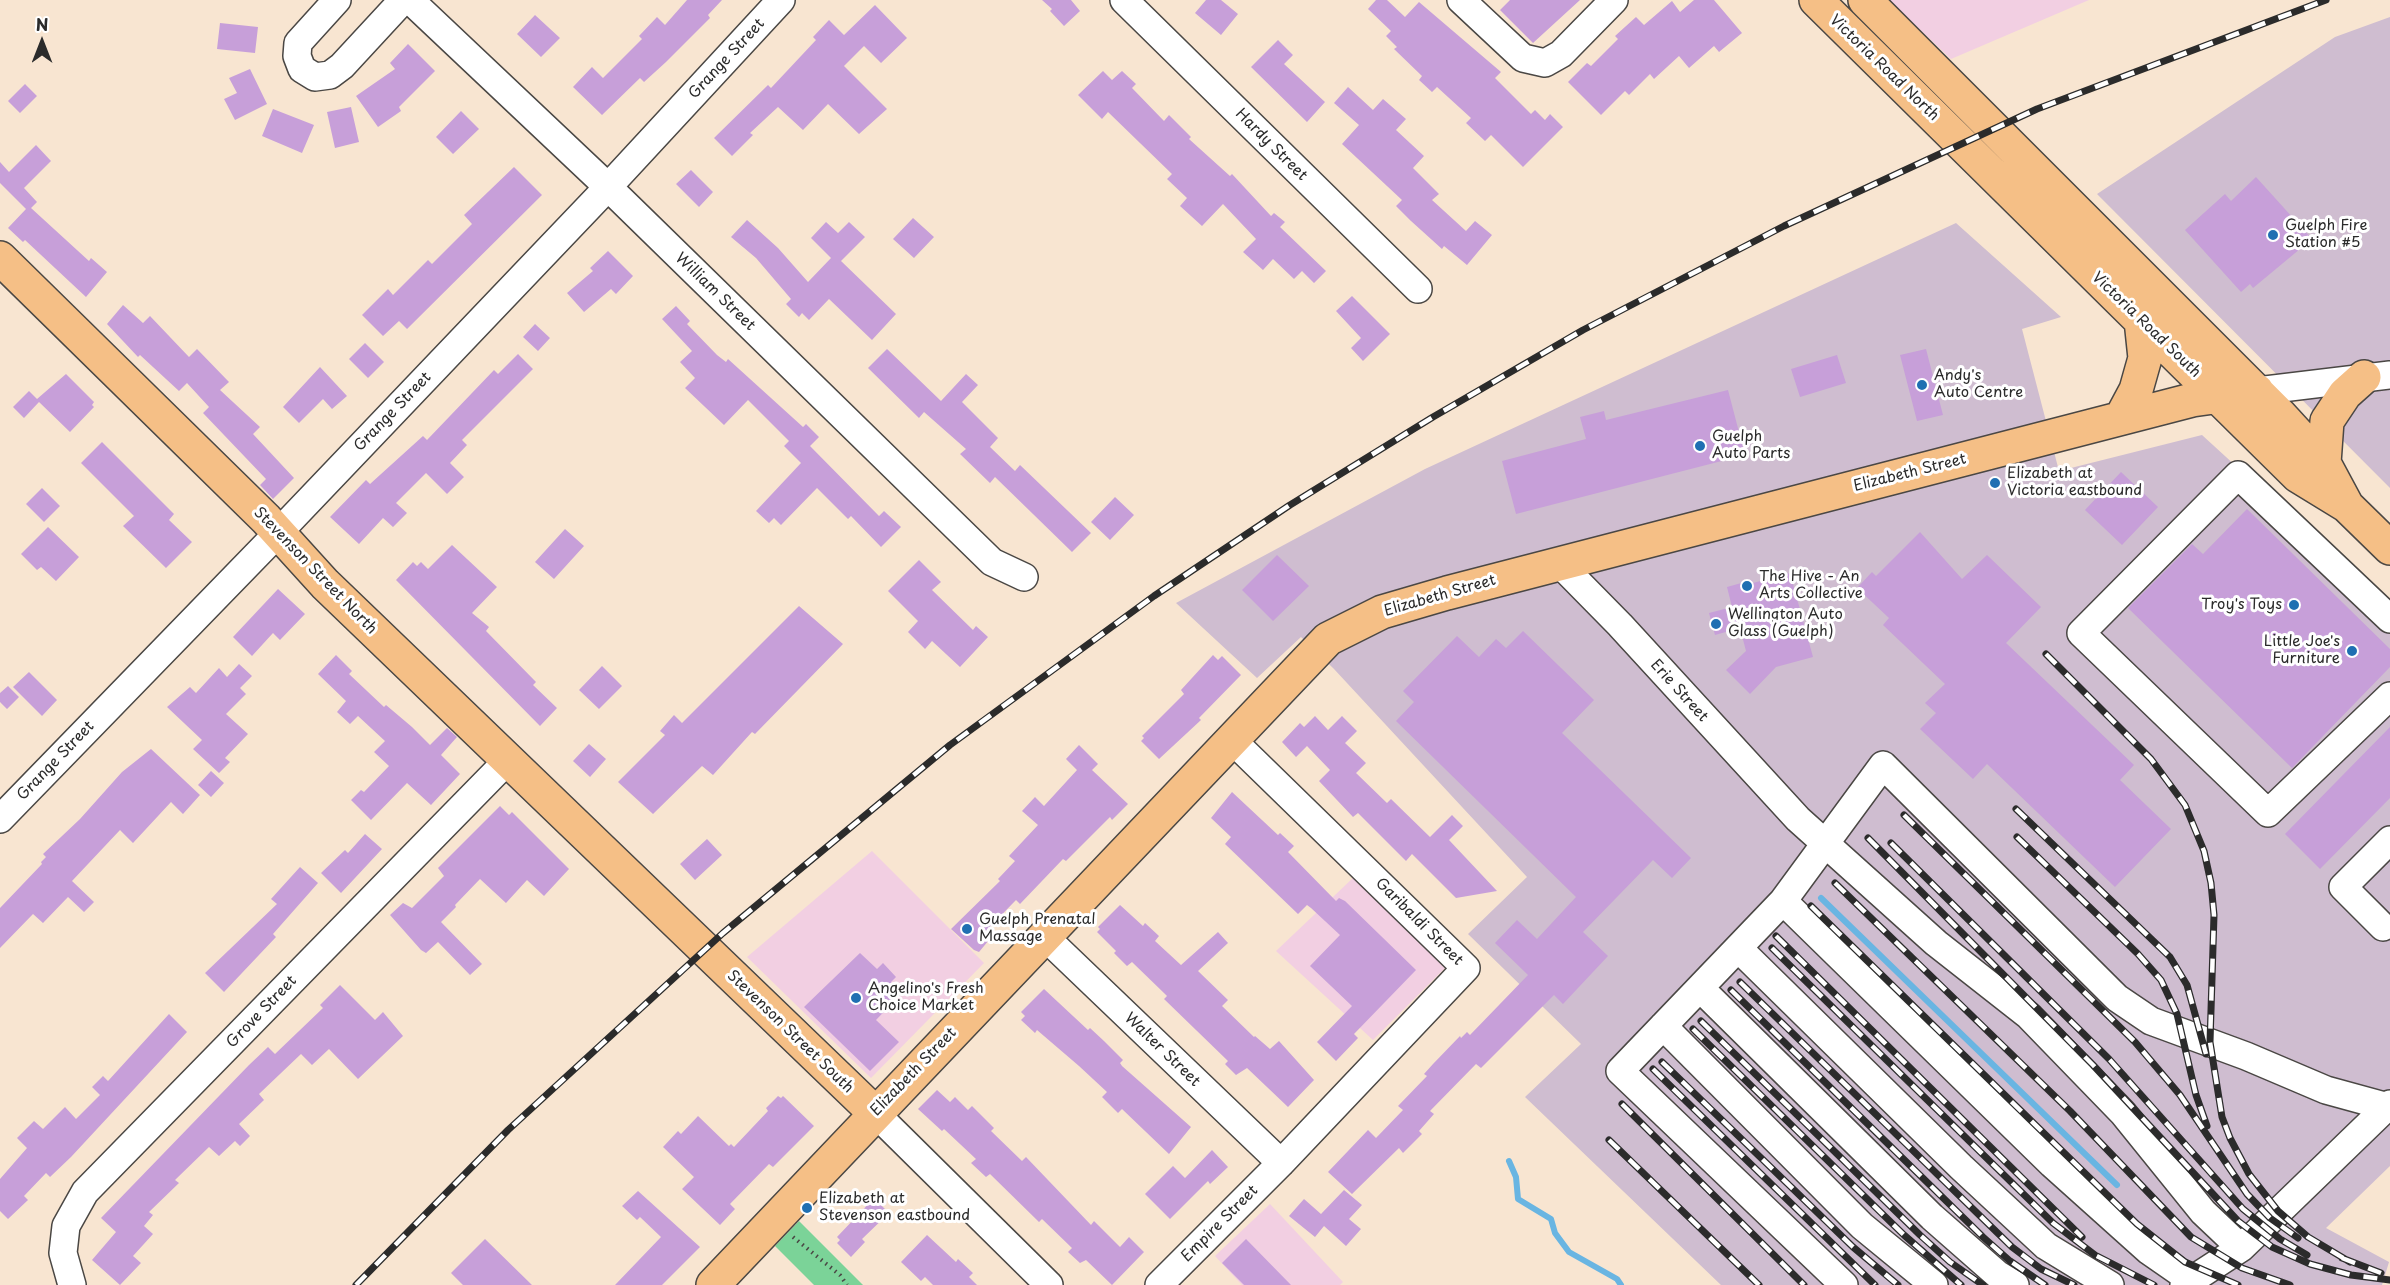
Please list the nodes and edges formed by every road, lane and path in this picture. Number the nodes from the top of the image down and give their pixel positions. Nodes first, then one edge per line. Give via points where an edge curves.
1 (337, 0) edge
2 (403, 0) edge
3 (410, 0) edge
4 (782, 0) edge
5 (1124, 0) edge
6 (1461, 0) edge
7 (1614, 0) edge
8 (1816, 0) edge
9 (1865, 0) edge
10 (1953, 135) joint
11 (608, 187) junction
12 (0, 258) edge
13 (1418, 289) dead end
14 (2141, 320) junction
15 (2377, 376) edge
16 (2257, 392) junction
17 (2219, 395) junction
18 (2121, 418) junction
19 (2265, 444) junction
20 (2324, 463) junction
21 (2238, 475) junction
22 (2347, 506) junction
23 (277, 534) junction
24 (2390, 548) edge
25 (1560, 564) junction
26 (1024, 578) dead end
27 (2390, 620) edge
28 (2390, 696) edge
29 (1231, 740) junction
30 (508, 760) junction
31 (0, 819) edge
32 (2390, 840) edge
33 (1825, 841) junction
34 (633, 880) joint
35 (1783, 901) junction
36 (2383, 927) dead end
37 (1044, 936) junction
38 (1738, 948) junction
39 (1700, 988) junction
40 (1663, 1026) junction
41 (2389, 1106) edge
42 (875, 1113) junction
43 (1281, 1163) junction
44 (773, 1223) junction
45 (2241, 1248) junction
46 (2188, 1282) edge
47 (72, 1285) edge
48 (713, 1285) edge
49 (848, 1285) edge
50 (1049, 1285) edge
51 (1159, 1285) edge
52 (1844, 1285) edge
53 (1934, 1285) edge
54 (2015, 1285) edge
55 (2110, 1285) edge

1 - 2 street via 298,43 302,69 315,77 330,75 342,66
3 - 11 street, William Street
4 - 11 street, Grange Street
5 - 13 street, Hardy Street
6 - 7 street via 1523,58 1545,63 1561,54
8 - 10 main road, Victoria Road North
9 - 16 main road, Victoria Road South
10 - 14 main road, Victoria Road South
11 - 23 street, Grange Street
11 - 26 street, William Street via 992,562
12 - 23 main road, Stevenson Street North
14 - 17 main road, Victoria Road South
14 - 18 main road via 2145,358 2136,390
15 - 16 street, Elizabeth Street
15 - 20 main road via 2345,394 2327,421
16 - 17 main road, Elizabeth Street
16 - 20 main road, Victoria Road South
17 - 18 main road, Elizabeth Street
17 - 19 main road, Victoria Road South
18 - 25 main road, Elizabeth Street
19 - 21 street
19 - 22 main road, Victoria Road South via 2298,476
20 - 22 main road, Victoria Road South
21 - 27 street
21 - 28 street via 2081,633 2268,813
22 - 24 main road, Victoria Road South
23 - 30 main road, Stevenson Street North
23 - 31 street, Grange Street
25 - 29 main road, Elizabeth Street via 1382,612 1328,639
25 - 33 street, Erie Street via 1798,819
29 - 37 main road, Elizabeth Street
29 - 43 street, Garibaldi Street via 1466,968
30 - 34 main road, Stevenson Street North
30 - 47 street, Grove Street via 85,1192 66,1226 63,1253
32 - 36 street via 2343,887
33 - 35 street
33 - 41 street via 1883,765 2116,998 2151,1021 2326,1090
33 - 45 street, Erie Street via 1936,943 2029,1016 2123,1113 2203,1212
34 - 42 main road, Stevenson Street South
35 - 38 street
35 - 46 street via 2052,1164
37 - 42 main road, Elizabeth Street
37 - 43 street, Walter Street
38 - 39 street
38 - 55 street via 2046,1246
39 - 40 street
39 - 54 street via 1932,1216 1997,1274
40 - 52 street via 1620,1071
40 - 53 street via 1862,1226
41 - 45 street
42 - 44 main road, Elizabeth Street
42 - 50 street, Stevenson Street South
43 - 51 street, Empire Street
44 - 48 main road, Elizabeth Street
44 - 49 path
45 - 46 street

